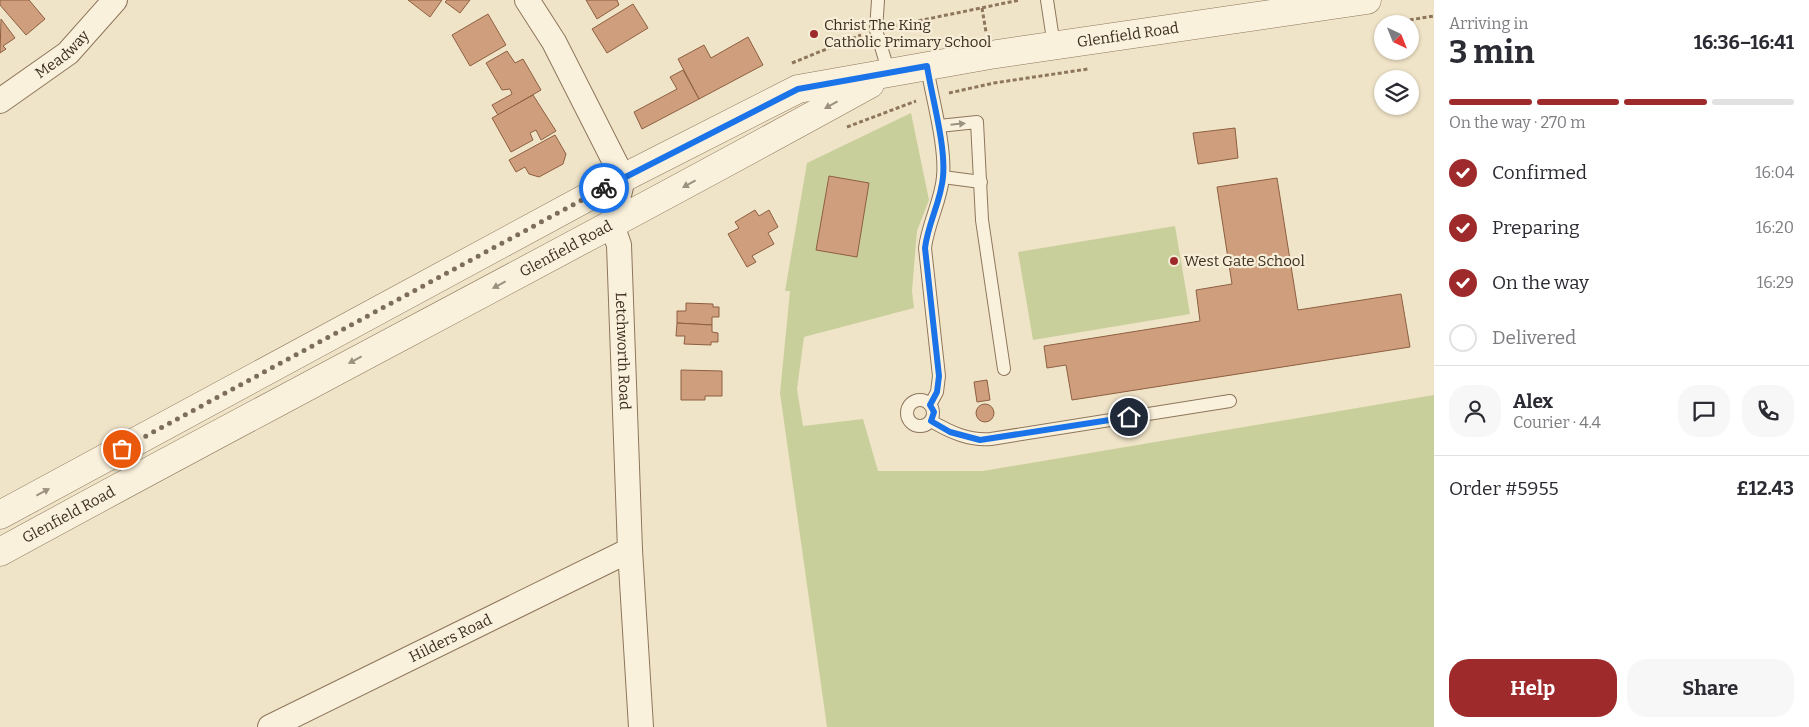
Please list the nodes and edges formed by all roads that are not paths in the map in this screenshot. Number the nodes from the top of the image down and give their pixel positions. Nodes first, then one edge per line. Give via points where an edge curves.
1 (115, 0) edge
2 (527, 0) edge
3 (878, 0) edge
4 (1047, 0) edge
5 (1367, 0) edge
6 (1054, 46) junction
7 (927, 66) junction
8 (889, 73) junction
9 (0, 101) edge
10 (939, 126) junction
11 (943, 177) junction
12 (623, 178) junction
13 (981, 182) junction
14 (612, 226) junction
15 (1004, 369) dead end
16 (226, 393) junction
17 (1230, 400) dead end
18 (930, 405) junction
19 (242, 420) junction
20 (931, 421) junction
21 (0, 515) edge
22 (630, 550) junction
23 (0, 552) edge
24 (270, 727) edge
25 (641, 727) edge

1 - 9 street, Meadway via 68,53
2 - 12 street via 554,42
3 - 8 lane via 876,30
4 - 6 lane
5 - 6 street, Glenfield Road
6 - 7 street, Glenfield Road
7 - 8 street, Glenfield Road
7 - 10 lane
8 - 12 street, Glenfield Road via 798,89
8 -> 14 street, Glenfield Road
10 - 11 lane
10 -> 13 lane via 977,122
11 - 13 lane
11 - 18 lane via 927,228 925,248 939,376 937,392
12 - 14 street, Letchworth Road
12 - 16 street, Glenfield Road
13 - 15 lane via 982,220
14 -> 19 street, Glenfield Road
14 - 22 street, Letchworth Road via 618,245
16 - 19 street
21 -> 16 street, Glenfield Road
17 - 20 lane via 980,440 950,432
18 - 20 lane via 934,412
18 - 20 lane via 926,401 917,401 910,405 907,413 909,421 916,426 924,426
19 - 23 street, Glenfield Road
22 - 24 street, Hilders Road
22 - 25 street, Letchworth Road

